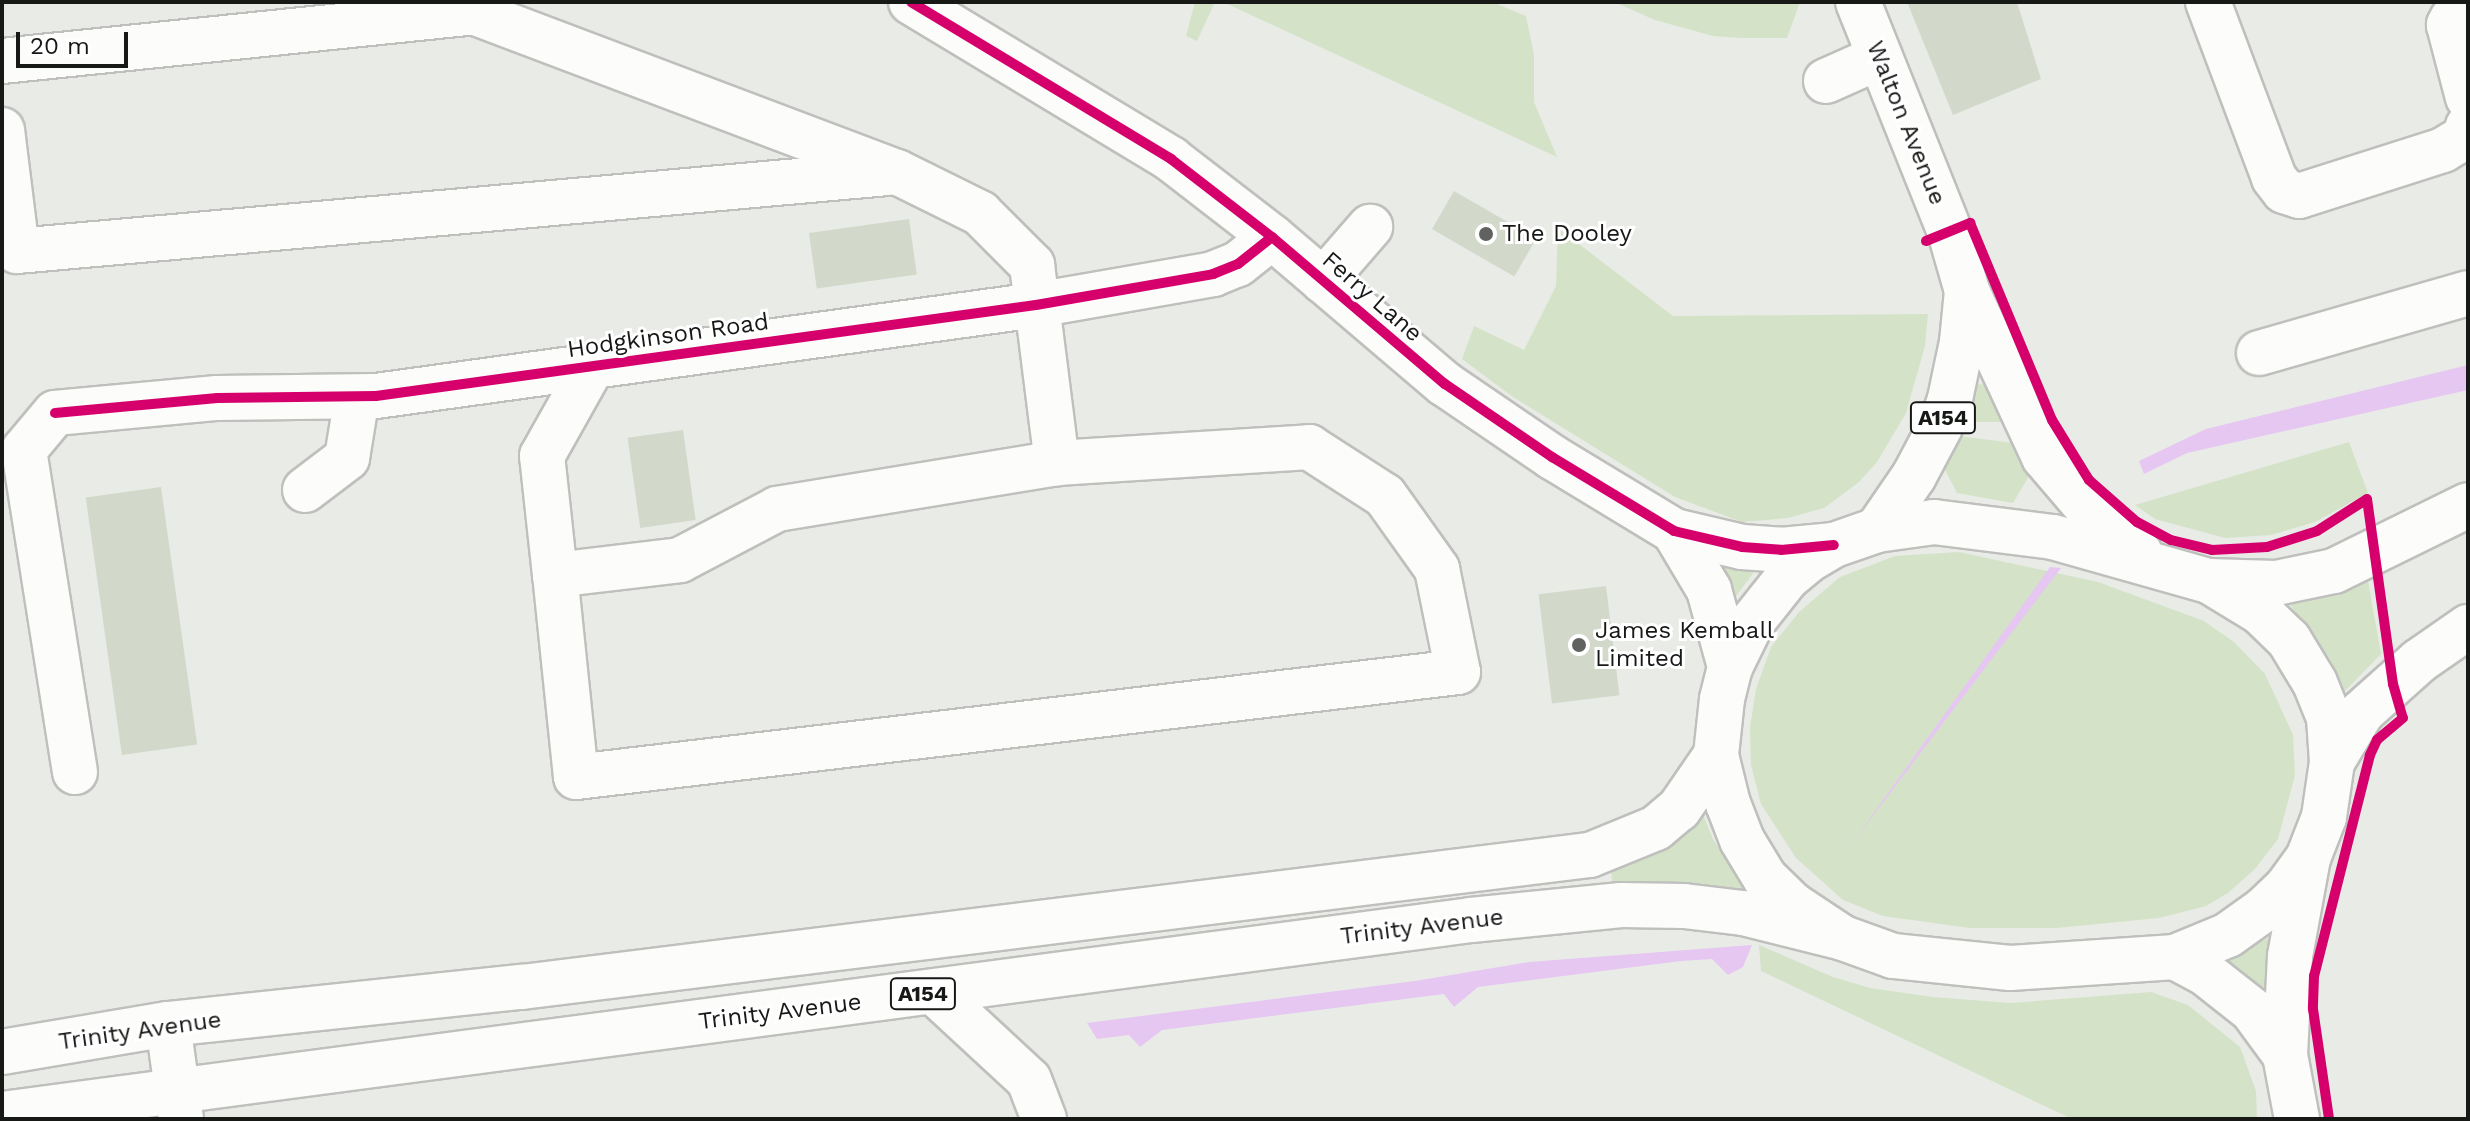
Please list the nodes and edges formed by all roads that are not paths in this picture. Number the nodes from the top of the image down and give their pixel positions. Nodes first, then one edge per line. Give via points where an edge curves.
1 (911, 2) edge
2 (1858, 2) edge
3 (2208, 2) edge
4 (2468, 13) edge
5 (1880, 57) junction
6 (2, 61) edge
7 (1826, 81) dead end
8 (2468, 98) edge
9 (2468, 126) edge
10 (2, 130) edge
11 (897, 172) junction
12 (1370, 227) dead end
13 (1272, 237) junction
14 (1323, 281) junction
15 (1967, 291) junction
16 (2468, 293) edge
17 (1036, 305) junction
18 (2259, 353) dead end
19 (592, 367) junction
20 (357, 397) junction
21 (1057, 463) junction
22 (305, 490) dead end
23 (2468, 505) edge
24 (1877, 530) junction
25 (1674, 531) junction
26 (1834, 545) junction
27 (2155, 564) junction
28 (555, 575) junction
29 (2209, 581) junction
30 (2468, 627) edge
31 (2419, 661) junction
32 (1730, 667) junction
33 (2468, 670) edge
34 (1716, 755) junction
35 (2332, 762) junction
36 (75, 772) dead end
37 (2308, 858) junction
38 (1843, 938) junction
39 (2175, 957) junction
40 (934, 992) junction
41 (168, 1024) junction
42 (2, 1052) edge
43 (2285, 1055) junction
44 (179, 1104) edge
45 (2, 1114) edge
46 (1044, 1119) edge
47 (2297, 1119) edge

1 - 13 main road, Ferry Lane via 1171,159
2 - 5 main road, Walton Avenue / A154
3 - 9 main road via 2274,178 2284,191 2299,196 2443,150 2465,137
4 - 8 main road via 2449,25
5 - 7 main road
5 - 15 main road, Walton Avenue / A154 via 1950,232
6 - 11 main road via 473,12
10 - 11 main road via 17,251
11 - 17 main road via 980,213 1018,248 1032,265
12 - 14 main road
13 - 14 main road, Ferry Lane
13 - 17 main road, Hodgkinson Road via 1238,264 1213,274
14 - 25 main road, Ferry Lane via 1487,415
15 - 24 main road, Walton Avenue / A154 via 1962,342 1940,427
15 - 27 main road, Walton Avenue / A154 via 2044,457 2102,525
16 - 18 main road
17 - 19 main road, Hodgkinson Road
17 - 21 main road
19 - 20 main road, Hodgkinson Road
19 - 28 main road via 542,456
20 - 22 main road via 347,458
20 - 36 main road, Hodgkinson Road via 217,398 55,413 24,450
21 - 28 main road via 777,509 680,560
21 - 28 main road via 1309,447 1385,496 1437,569 1458,672 576,777
23 - 29 main road via 2319,576 2276,583
24 - 26 main road
24 - 27 main road via 1934,522 1993,527
25 - 26 main road, Ferry Lane via 1742,547
25 - 32 main road, Ferry Lane via 1709,590
26 - 32 main road via 1807,561 1779,588 1752,622
27 - 29 main road
29 - 35 main road via 2260,612 2289,640 2329,718
30 - 31 main road
31 - 33 main road
31 - 35 main road via 2362,712
32 - 34 main road
34 - 38 main road via 1742,840 1765,878 1793,905
34 - 41 main road, Trinity Avenue / A154 via 1679,809 1656,828 1590,855 538,985
35 - 37 main road via 2324,817
37 - 39 main road via 2263,910 2228,935
37 - 43 main road via 2290,956
38 - 39 main road via 1893,956 2010,968
38 - 40 main road, Trinity Avenue / A154 via 1743,913 1621,905
39 - 43 main road via 2252,1010
40 - 44 main road, Trinity Avenue / A154
40 - 46 main road via 1029,1080
41 - 42 main road, Trinity Avenue / A154
41 - 44 main road
43 - 47 main road
44 - 45 main road, Trinity Avenue / A154

